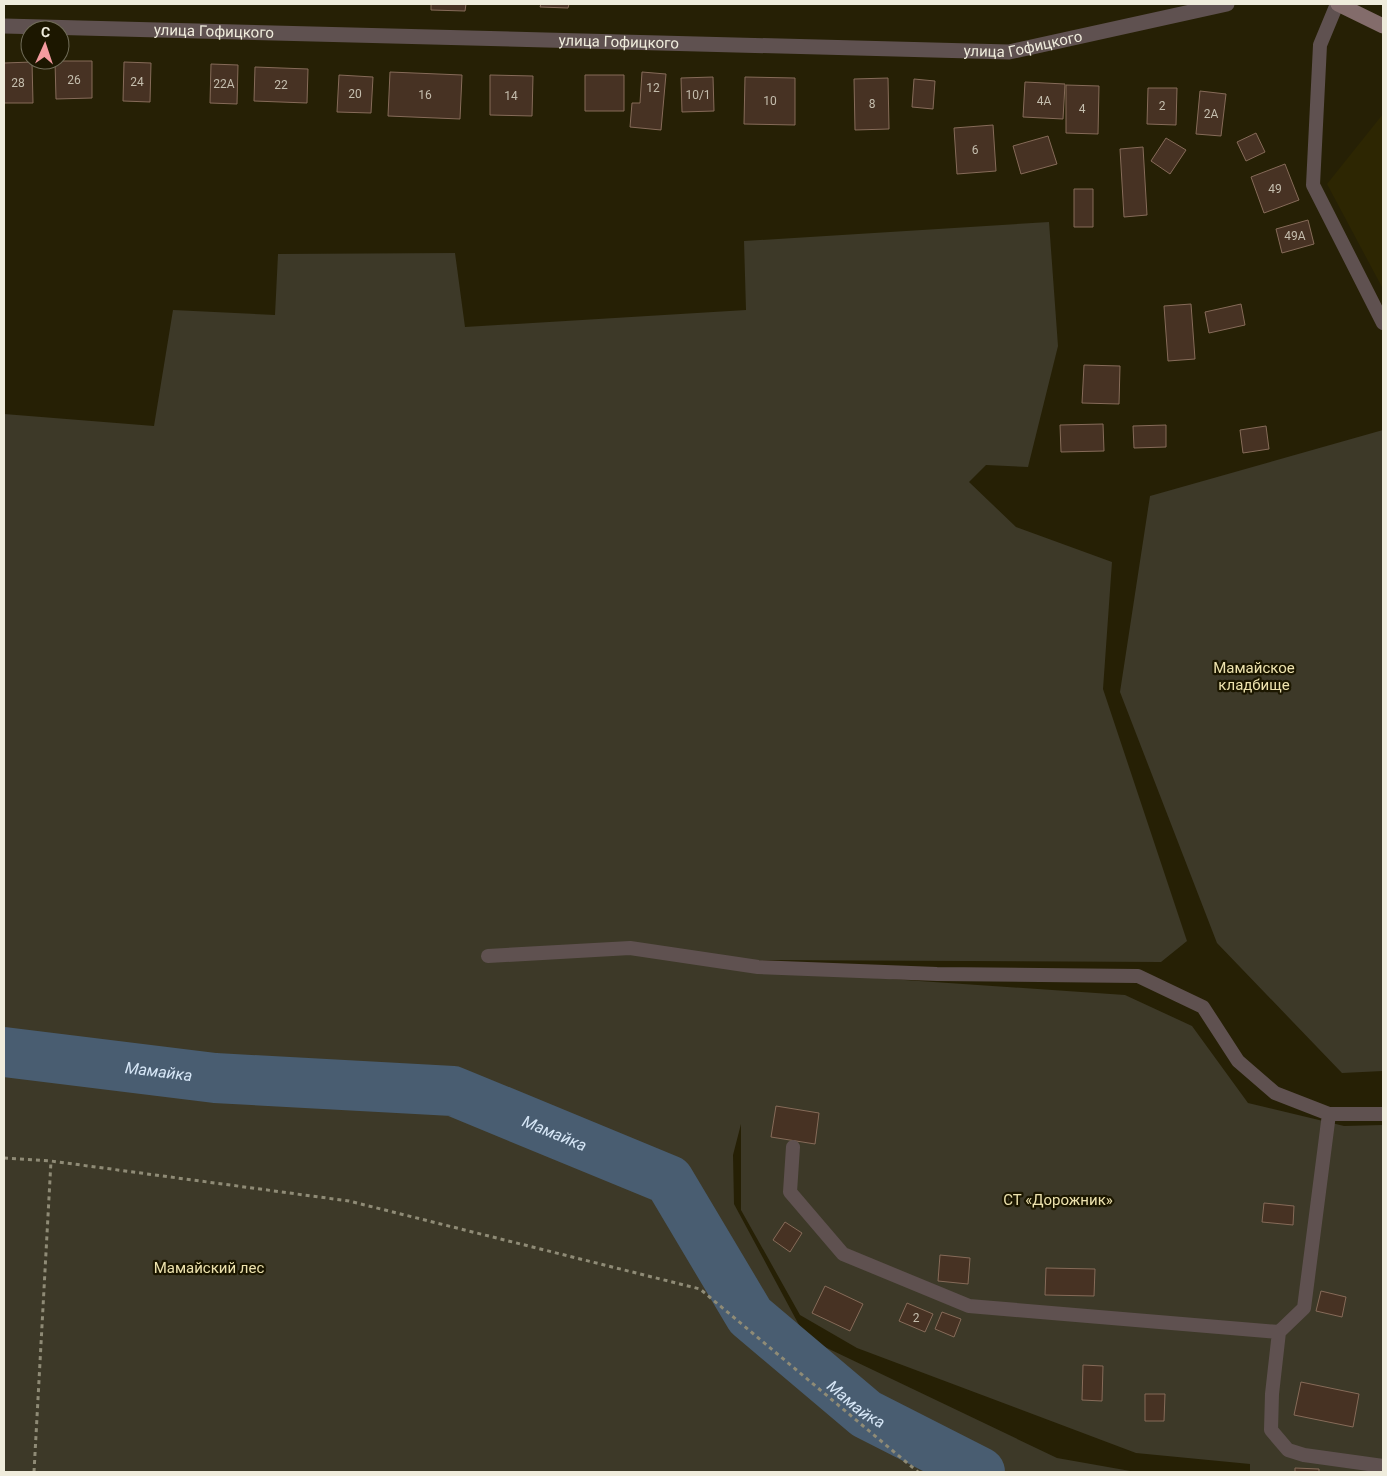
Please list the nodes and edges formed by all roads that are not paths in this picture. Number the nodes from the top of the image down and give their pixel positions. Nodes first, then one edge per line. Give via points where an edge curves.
1 (1227, 4) edge
2 (1337, 4) edge
3 (4, 26) edge
4 (1383, 26) edge
5 (1383, 323) edge
6 (488, 956) dead end
7 (1329, 1114) junction
8 (1383, 1114) edge
9 (793, 1147) dead end
10 (1279, 1332) junction
11 (1383, 1466) edge

1 - 3 street, улица Гофицкого via 1009,52
2 - 4 street
2 - 5 lane via 1320,45 1313,185
6 - 7 lane via 630,948 758,967 937,974 1138,976 1203,1006 1238,1061 1275,1093
7 - 8 lane
7 - 10 lane via 1304,1308
9 - 10 lane via 790,1192 843,1254 969,1306
10 - 11 lane via 1271,1430 1288,1450

